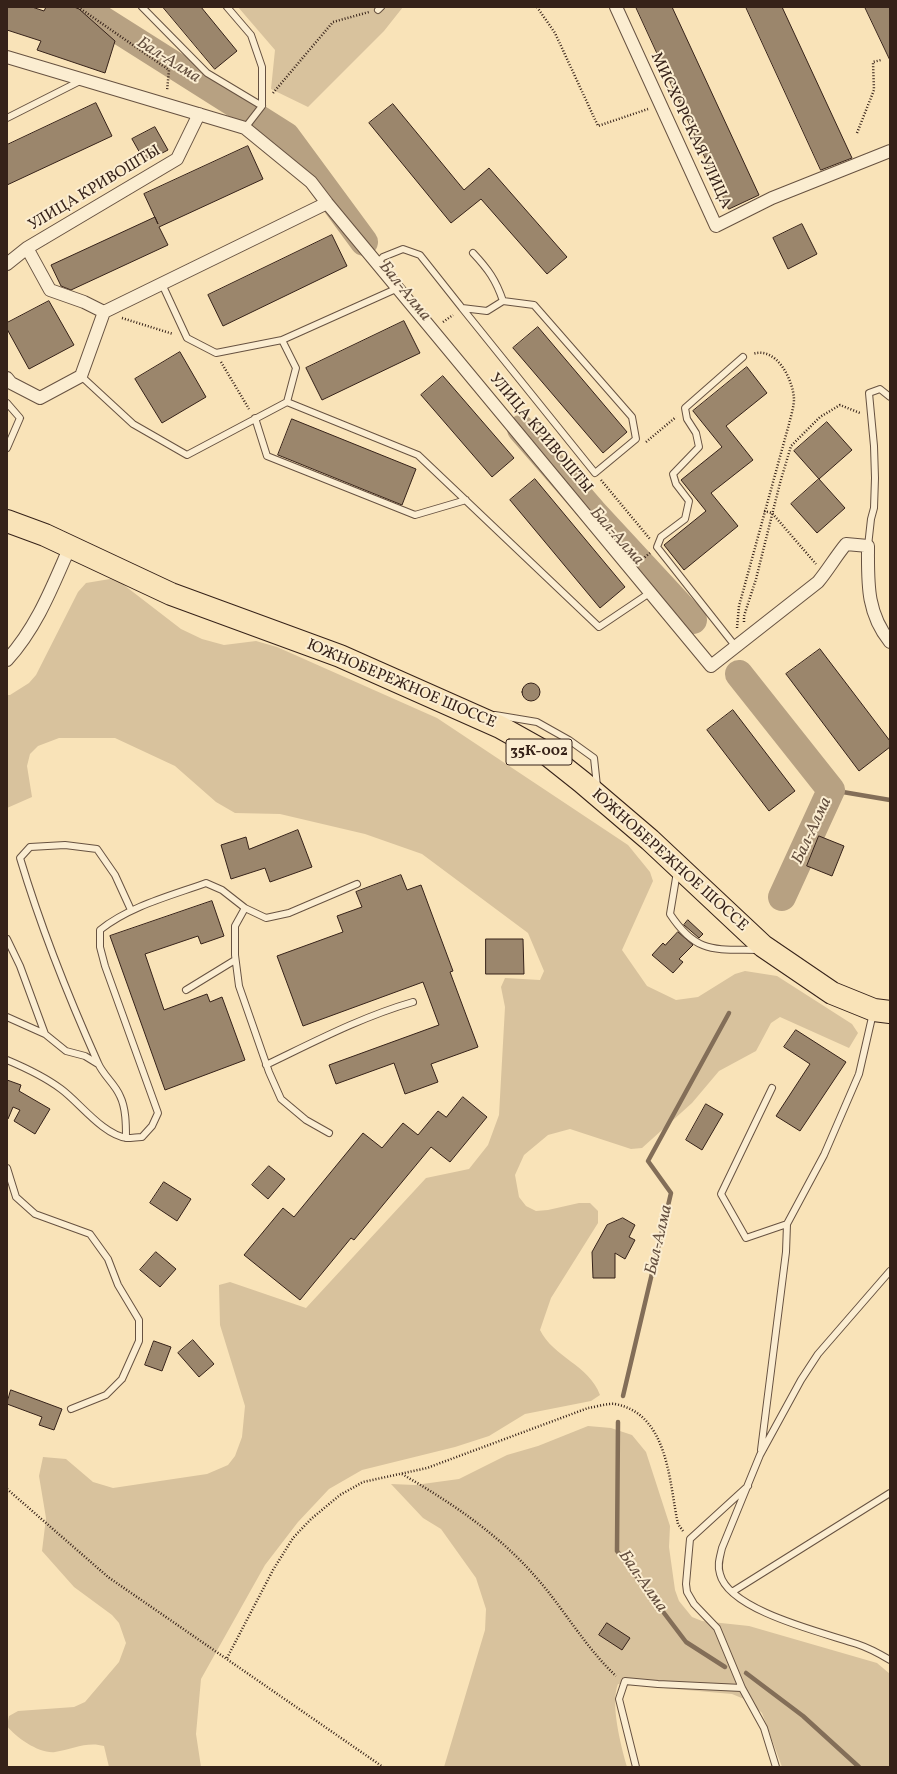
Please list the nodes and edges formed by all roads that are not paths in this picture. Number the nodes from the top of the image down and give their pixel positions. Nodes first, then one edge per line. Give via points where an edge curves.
1 (142, 7) edge
2 (227, 7) edge
3 (616, 7) edge
4 (7, 57) edge
5 (84, 79) junction
6 (262, 106) junction
7 (199, 114) junction
8 (7, 118) edge
9 (245, 127) junction
10 (890, 151) edge
11 (327, 203) junction
12 (27, 248) junction
13 (473, 253) dead end
14 (380, 260) junction
15 (7, 264) edge
16 (162, 284) junction
17 (398, 288) junction
18 (503, 301) junction
19 (462, 308) junction
20 (104, 312) junction
21 (282, 340) junction
22 (743, 357) road end
23 (81, 376) junction
24 (7, 378) edge
25 (890, 397) edge
26 (7, 402) edge
27 (287, 402) junction
28 (255, 418) junction
29 (7, 448) edge
30 (466, 500) junction
31 (7, 521) edge
32 (7, 527) edge
33 (41, 537) junction
34 (868, 546) junction
35 (68, 551) junction
36 (126, 575) junction
37 (651, 592) junction
38 (890, 642) edge
39 (740, 643) junction
40 (7, 660) edge
41 (677, 871) junction
42 (357, 884) dead end
43 (245, 908) junction
44 (130, 910) junction
45 (7, 939) edge
46 (763, 950) junction
47 (236, 960) junction
48 (186, 990) dead end
49 (413, 1002) dead end
50 (884, 1014) edge
51 (7, 1017) edge
52 (45, 1034) junction
53 (7, 1060) edge
54 (98, 1064) junction
55 (266, 1065) junction
56 (772, 1088) dead end
57 (329, 1133) dead end
58 (126, 1138) junction
59 (7, 1168) edge
60 (787, 1224) junction
61 (890, 1271) edge
62 (72, 1409) dead end
63 (760, 1455) junction
64 (749, 1485) junction
65 (890, 1493) edge
66 (732, 1592) junction
67 (890, 1660) edge
68 (742, 1688) junction
69 (636, 1767) edge
70 (776, 1767) edge

1 - 6 lane via 207,73
2 - 6 lane via 251,35 262,67
3 - 10 street, МИСХОРСКАЯ УЛИЦА via 716,226 772,198
4 - 5 street, УЛИЦА КРИВОШТЫ
5 - 7 street, УЛИЦА КРИВОШТЫ
5 - 8 lane
6 - 9 lane
7 - 9 street, УЛИЦА КРИВОШТЫ
7 - 12 street, УЛИЦА КРИВОШТЫ via 177,159
9 - 11 street, УЛИЦА КРИВОШТЫ via 311,182
11 - 14 street, УЛИЦА КРИВОШТЫ
11 - 16 street
12 - 15 street, УЛИЦА КРИВОШТЫ
12 - 20 street, УЛИЦА КРИВОШТЫ via 50,290
13 - 18 lane via 490,272
14 - 17 street, УЛИЦА КРИВОШТЫ
14 - 19 lane via 404,248 420,256
16 - 20 street
16 - 21 lane via 187,338 216,353
17 - 21 lane
17 - 37 street, УЛИЦА КРИВОШТЫ
18 - 19 lane via 487,311
18 - 19 lane via 534,305 632,417 636,439 596,473
20 - 23 street
21 - 27 lane via 296,368
22 - 39 lane via 685,408 687,419 696,432 699,446 673,474 676,484 689,502 686,519 661,537 656,548
23 - 24 street via 40,398 11,383
23 - 28 lane via 134,424 187,454
25 - 34 lane via 880,389 868,393 875,478 874,508 870,519
26 - 29 lane via 20,418
27 - 28 lane
27 - 30 lane via 418,455
28 - 30 lane via 267,456 415,515
30 - 37 lane via 600,627
31 - 33 highway, ЮЖНОБЕРЕЖНОЕ ШОССЕ
32 - 33 highway, ЮЖНОБЕРЕЖНОЕ ШОССЕ
33 - 35 highway, ЮЖНОБЕРЕЖНОЕ ШОССЕ
33 - 36 highway, ЮЖНОБЕРЕЖНОЕ ШОССЕ
34 - 38 street via 868,587 872,609
34 - 39 street, УЛИЦА КРИВОШТЫ via 846,544 818,582
35 - 36 highway, ЮЖНОБЕРЕЖНОЕ ШОССЕ
35 - 40 street via 37,619 23,642
36 - 41 highway, ЮЖНОБЕРЕЖНОЕ ШОССЕ / 35К-002 via 177,600 343,660 501,730 540,753 634,830
36 - 50 highway, ЮЖНОБЕРЕЖНОЕ ШОССЕ / 35К-002 via 215,611 340,656 466,710 543,751 650,840 763,946 832,993
37 - 39 street, УЛИЦА КРИВОШТЫ via 711,666
41 - 46 highway, ЮЖНОБЕРЕЖНОЕ ШОССЕ / 35К-002
41 - 46 lane via 670,914 680,929 695,942 711,949
42 - 43 lane via 289,913 266,918
43 - 44 lane via 222,890 206,883
43 - 47 lane via 235,926
44 - 54 lane via 115,876 97,849 65,845 30,847 20,858 61,978
44 - 58 lane via 100,930 100,947 158,1113 152,1126 142,1137
45 - 52 lane via 20,966
46 - 50 highway, ЮЖНОБЕРЕЖНОЕ ШОССЕ / 35К-002 via 831,996
47 - 48 lane
47 - 55 lane via 239,986
49 - 55 lane via 391,1008 332,1032
50 - 60 lane via 824,1155
51 - 52 lane
52 - 54 lane via 66,1051 86,1056
53 - 58 lane via 62,1089 92,1118
54 - 58 lane via 120,1096 126,1120
55 - 57 lane via 281,1099 306,1120
56 - 60 lane via 721,1194 746,1238
59 - 62 lane via 16,1198 35,1214 90,1234 108,1259 118,1285 139,1320 139,1341 122,1379 106,1395
60 - 63 lane via 786,1252
61 - 63 lane via 818,1354
63 - 64 lane
64 - 66 lane via 718,1563 720,1576
64 - 68 lane via 690,1539 686,1584 687,1592 694,1604 717,1628
65 - 66 lane
66 - 67 lane via 764,1613 859,1645
68 - 69 lane via 625,1681 619,1699
68 - 70 lane via 764,1728

